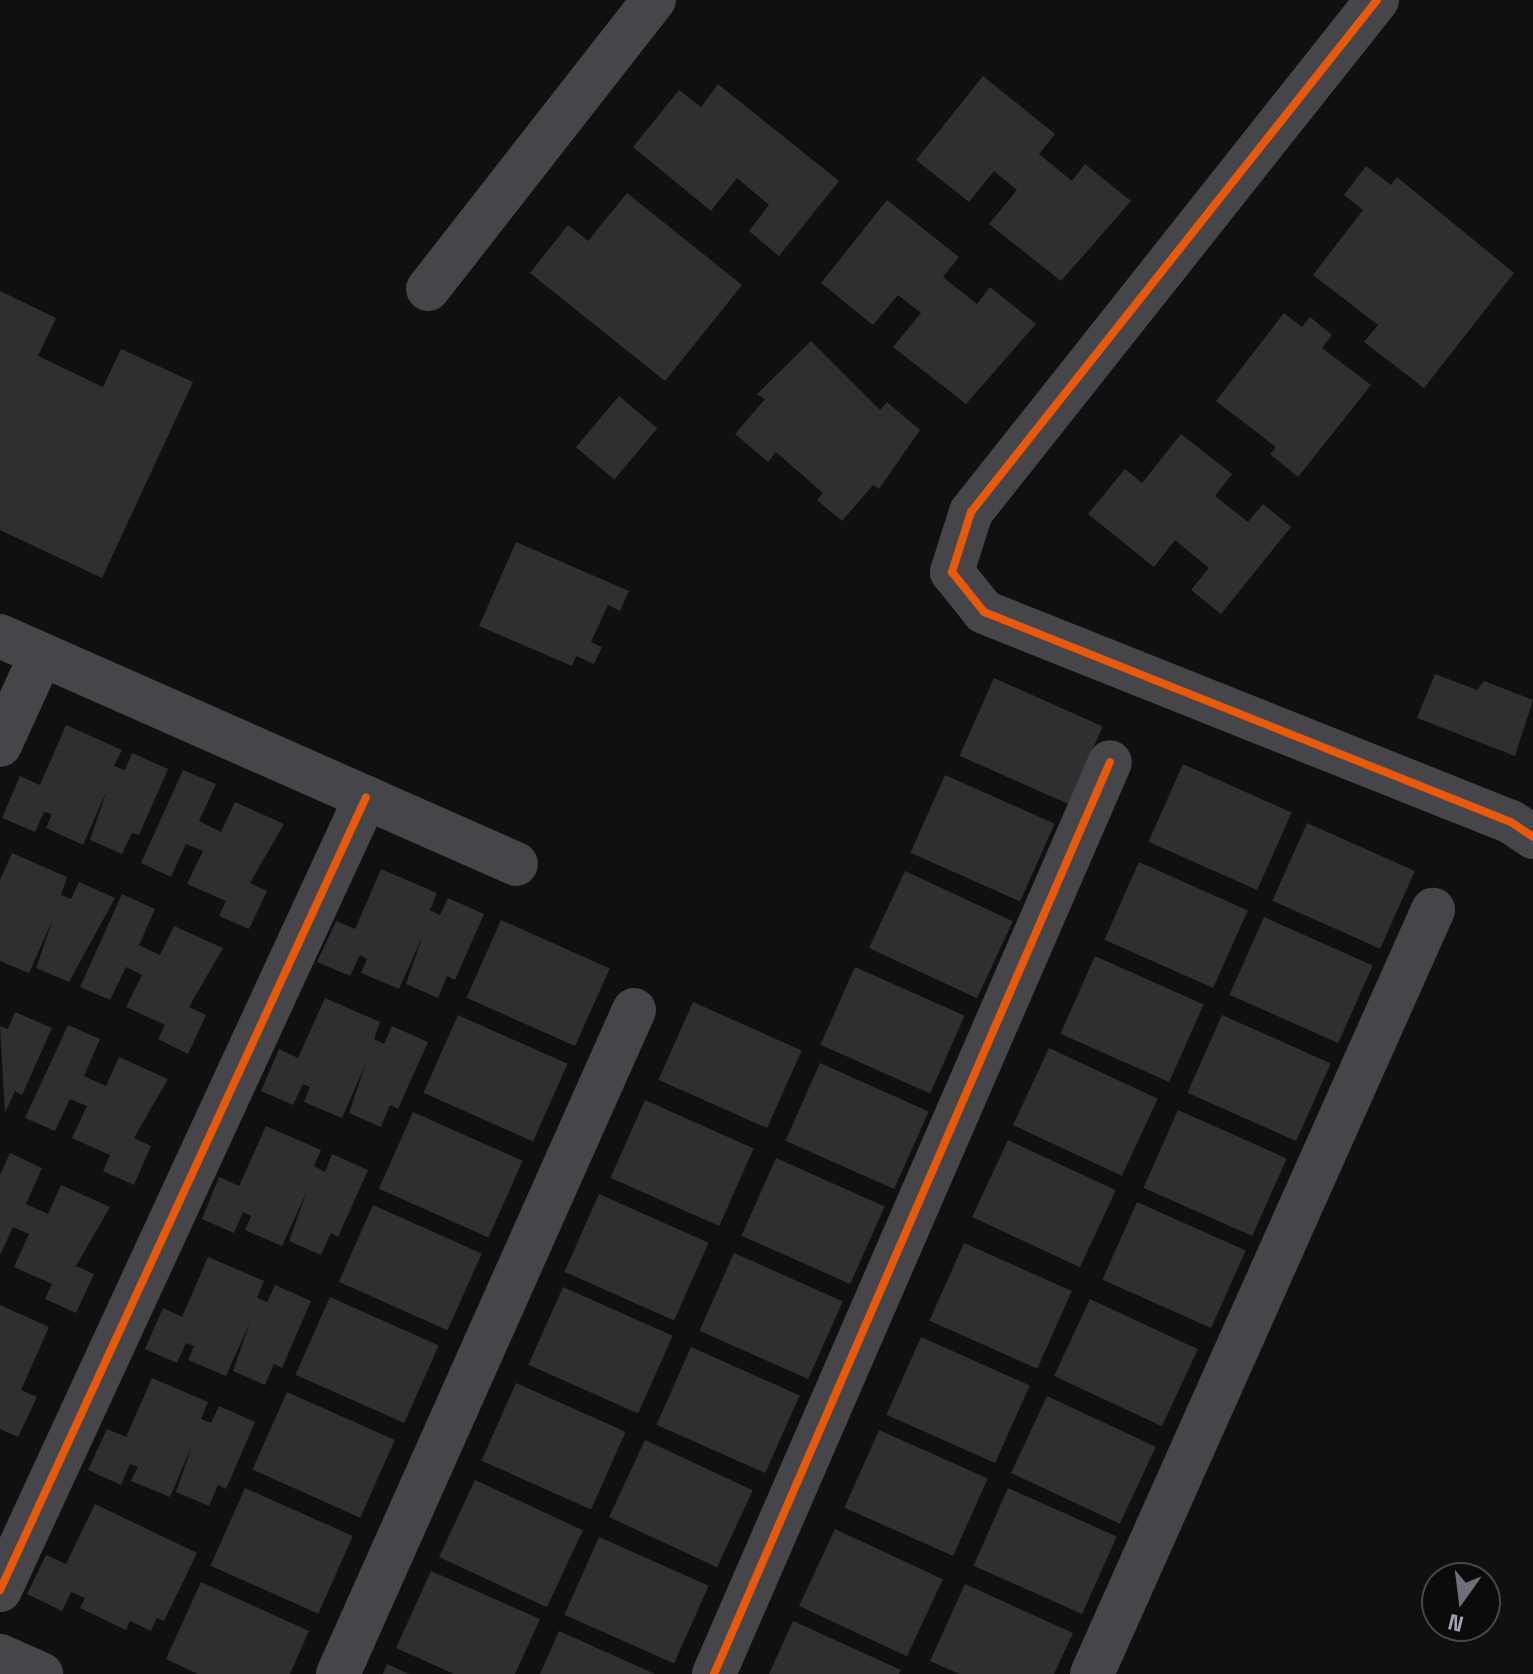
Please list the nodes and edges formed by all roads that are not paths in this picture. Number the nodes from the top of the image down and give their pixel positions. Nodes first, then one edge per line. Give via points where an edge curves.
1 (654, 0) edge
2 (1377, 0) edge
3 (428, 289) dead end
4 (0, 636) edge
5 (41, 655) junction
6 (0, 745) edge
7 (1110, 762) dead end
8 (366, 797) junction
9 (1533, 837) edge
10 (516, 864) dead end
11 (1433, 910) dead end
12 (634, 1010) dead end
13 (0, 1590) edge
14 (0, 1656) edge
15 (41, 1674) edge
16 (338, 1674) edge
17 (714, 1674) edge
18 (1092, 1674) edge

1 - 3 street
2 - 9 street via 971,512 952,572 984,612 1496,816
4 - 5 street
5 - 6 street
5 - 8 street
7 - 17 street
8 - 10 street
8 - 13 street
11 - 18 street
12 - 16 street
14 - 15 street

